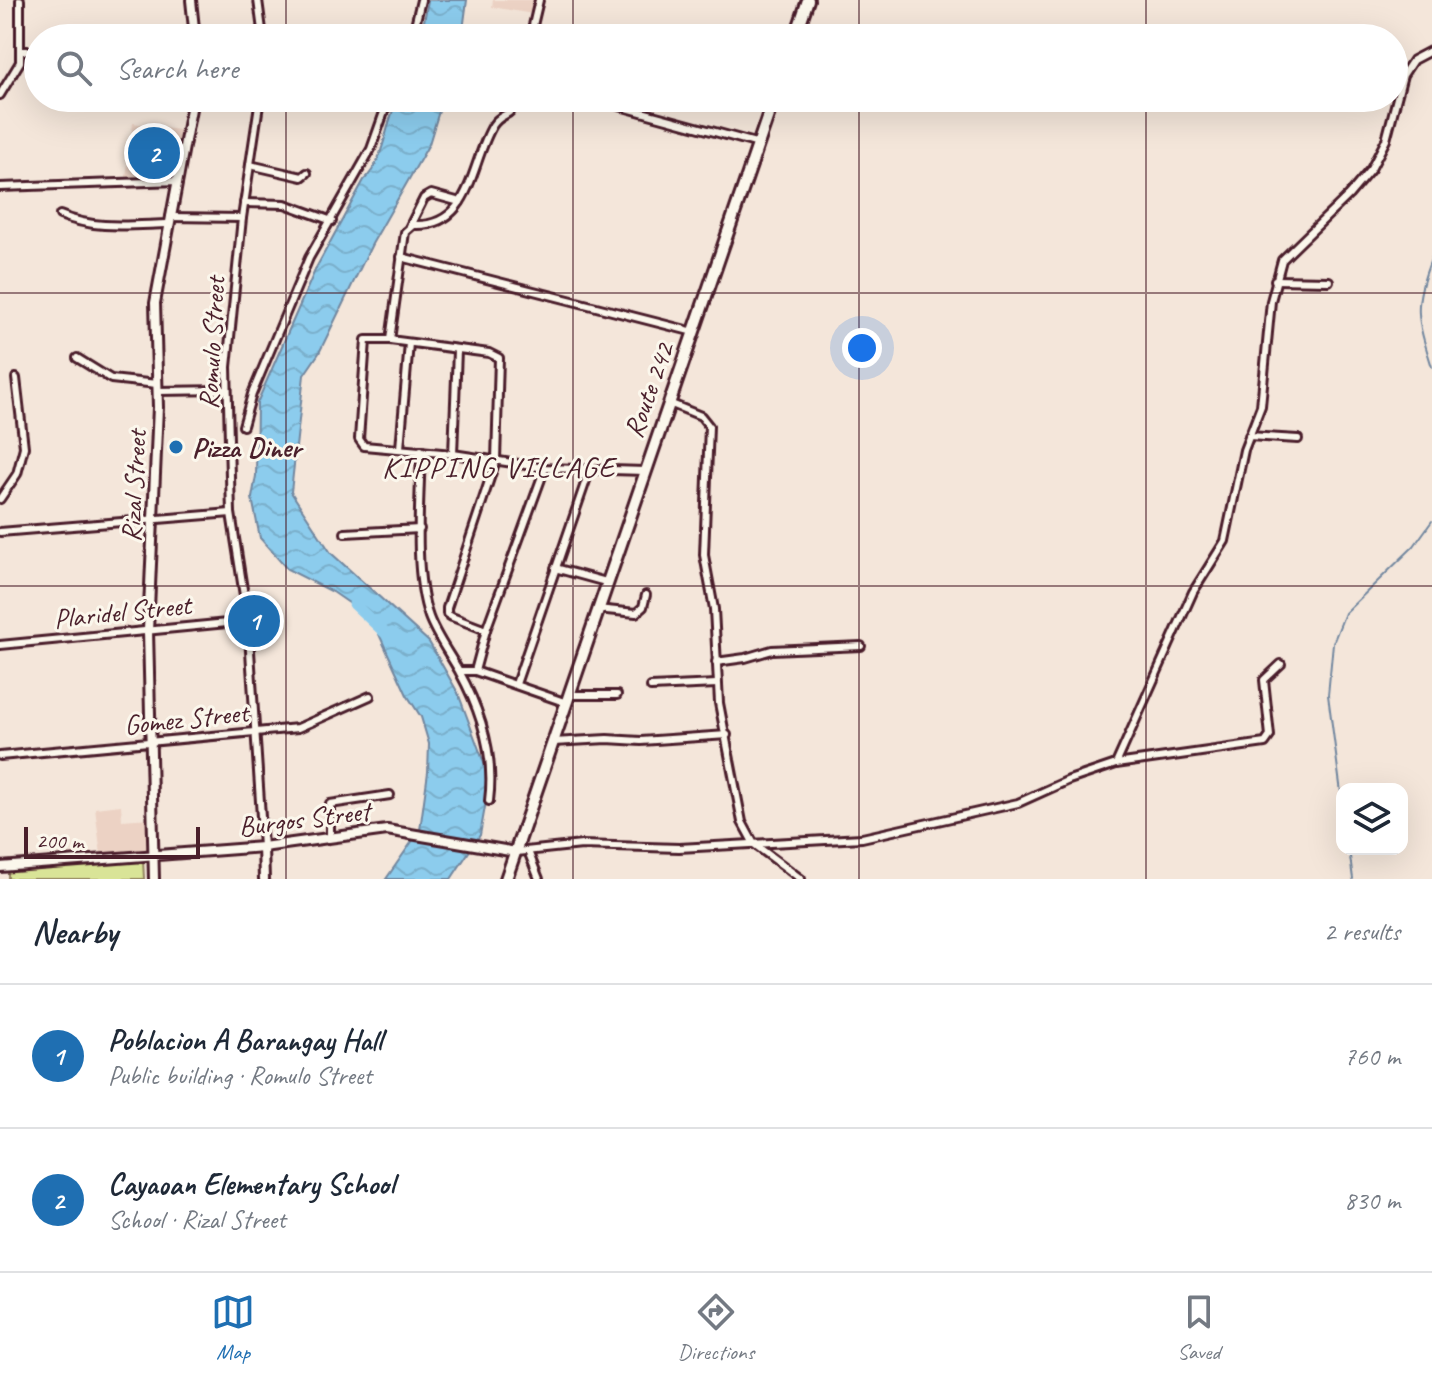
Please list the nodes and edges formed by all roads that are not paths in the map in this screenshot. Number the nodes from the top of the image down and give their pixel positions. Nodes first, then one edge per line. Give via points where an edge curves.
1 (20, 0) edge
2 (191, 0) edge
3 (258, 0) edge
4 (421, 0) edge
5 (539, 0) edge
6 (808, 0) edge
7 (194, 24) edge
8 (261, 24) edge
9 (415, 24) edge
10 (533, 24) edge
11 (800, 24) edge
12 (1432, 50) edge
13 (21, 51) joint
14 (1408, 68) edge
15 (0, 95) edge
16 (190, 112) edge
17 (258, 112) edge
18 (384, 112) edge
19 (510, 112) edge
20 (641, 112) edge
21 (769, 112) edge
22 (1394, 112) edge
23 (759, 144) junction
24 (250, 165) junction
25 (307, 173) dead end
26 (178, 181) junction
27 (0, 187) edge
28 (460, 202) junction
29 (244, 203) junction
30 (60, 215) dead end
31 (242, 218) junction
32 (169, 220) junction
33 (332, 221) junction
34 (410, 226) junction
35 (401, 257) junction
36 (1275, 280) junction
37 (1329, 281) dead end
38 (694, 332) junction
39 (390, 340) junction
40 (409, 343) junction
41 (457, 350) junction
42 (77, 358) dead end
43 (16, 378) dead end
44 (157, 387) junction
45 (227, 390) junction
46 (669, 403) junction
47 (243, 426) dead end
48 (1249, 436) junction
49 (1298, 439) dead end
50 (400, 448) junction
51 (421, 450) junction
52 (453, 454) junction
53 (496, 460) junction
54 (545, 468) junction
55 (590, 469) junction
56 (645, 471) junction
57 (0, 499) edge
58 (231, 513) junction
59 (154, 519) junction
60 (420, 529) junction
61 (0, 532) edge
62 (345, 533) dead end
63 (555, 568) junction
64 (606, 582) junction
65 (646, 595) dead end
66 (597, 609) junction
67 (248, 621) junction
68 (486, 630) junction
69 (148, 631) junction
70 (0, 645) edge
71 (861, 646) dead end
72 (716, 662) junction
73 (1281, 664) dead end
74 (460, 671) junction
75 (475, 671) junction
76 (516, 684) junction
77 (717, 684) junction
78 (651, 687) dead end
79 (617, 695) dead end
80 (370, 696) dead end
81 (568, 699) junction
82 (257, 732) junction
83 (727, 735) junction
84 (553, 742) junction
85 (150, 744) junction
86 (0, 756) edge
87 (1116, 764) junction
88 (390, 795) dead end
89 (489, 801) dead end
90 (330, 838) junction
91 (754, 844) junction
92 (263, 847) junction
93 (528, 851) junction
94 (516, 852) junction
95 (153, 856) junction
96 (0, 867) edge
97 (154, 879) edge
98 (264, 879) edge
99 (506, 879) edge
100 (539, 879) edge
101 (801, 879) edge

1 - 13 street
2 - 7 street
3 - 8 street
4 - 9 street
5 - 10 street
6 - 11 main road
12 - 14 street
13 - 15 street via 18,68
16 - 26 street, Rizal Street
17 - 24 street, Romulo Street
18 - 33 street via 371,149
19 - 28 street via 493,126
20 - 23 street
21 - 23 main road, Route 242
22 - 36 street via 1371,169 1288,252
23 - 38 main road, Route 242
24 - 25 street via 302,177
24 - 29 street, Romulo Street
26 - 27 street
26 - 32 street, Rizal Street
28 - 34 street via 440,221
28 - 34 street via 431,194
29 - 31 street, Romulo Street
29 - 33 street via 285,204
30 - 32 street via 98,226
31 - 32 street
31 - 45 street, Romulo Street
32 - 44 street, Rizal Street via 155,303
33 - 47 street via 309,258
34 - 35 street
35 - 38 street
35 - 39 street
36 - 37 street
36 - 48 street via 1261,406
38 - 46 main road, Route 242
39 - 40 street
39 - 50 street via 364,343 360,442
40 - 41 street
40 - 50 street
41 - 52 street
41 - 53 street via 496,355 501,364
42 - 44 street via 111,379
43 - 57 street via 24,447 17,474
44 - 45 street
44 - 59 street, Rizal Street
45 - 58 street, Romulo Street
46 - 56 main road, Route 242
46 - 72 street via 701,416 709,426 704,555
48 - 49 street
48 - 87 street via 1224,544 1193,592
50 - 51 street
51 - 52 street
51 - 60 street
52 - 53 street
53 - 54 street
53 - 68 street via 447,608 452,617
54 - 55 street
54 - 68 street
55 - 56 street
55 - 63 street
56 - 64 main road, Route 242
58 - 59 street
58 - 67 street, Romulo Street
59 - 61 street
59 - 69 street, Rizal Street
60 - 62 street
60 - 74 street via 426,605
63 - 64 street
63 - 76 street
64 - 66 main road, Route 242
65 - 66 street via 636,613
66 - 81 main road, Route 242
67 - 69 street, Plaridel Street
67 - 82 street, Romulo Street
68 - 75 street
69 - 70 street, Plaridel Street
69 - 85 street, Rizal Street
71 - 72 street via 772,650
72 - 77 street
73 - 87 street via 1264,680 1270,736 1265,743
74 - 75 street
74 - 89 street via 488,744
75 - 76 street
76 - 81 street
77 - 78 street
77 - 83 street
79 - 81 street
80 - 82 street, Gomez Street via 308,725
81 - 84 main road, Route 242
82 - 85 street, Gomez Street
82 - 92 street, Romulo Street
83 - 84 street
83 - 91 street via 742,822
84 - 94 main road, Route 242
85 - 86 street, Gomez Street
85 - 95 street, Rizal Street
87 - 91 street via 1025,801 947,820 862,838
88 - 90 street via 330,804
90 - 92 street, Burgos Street
90 - 94 street, Burgos Street via 405,831
91 - 93 street via 582,845
91 - 101 street
92 - 95 street, Burgos Street
92 - 98 street, Romulo Street
93 - 94 street
93 - 100 street
94 - 99 main road, Route 242
95 - 96 street, Burgos Street
95 - 97 street, Rizal Street

